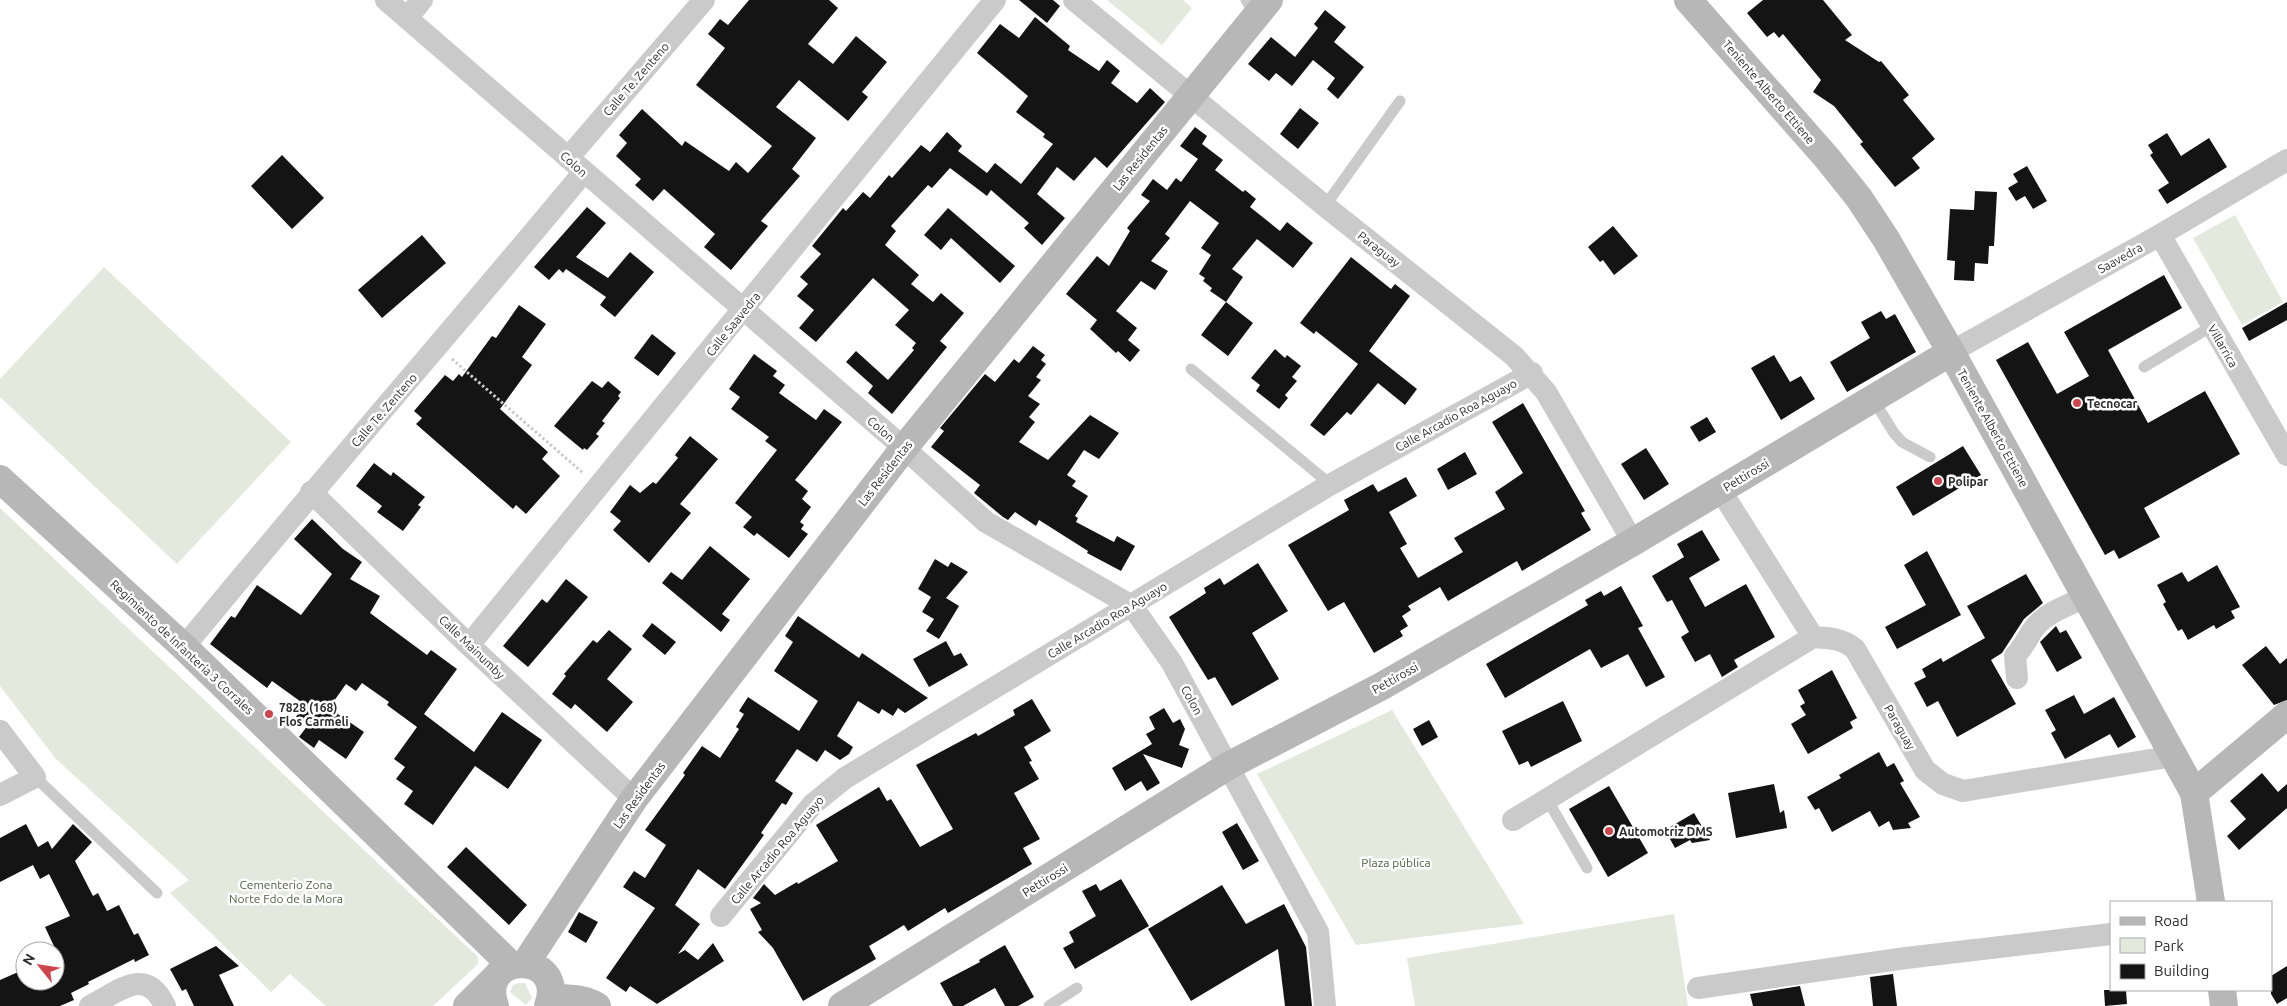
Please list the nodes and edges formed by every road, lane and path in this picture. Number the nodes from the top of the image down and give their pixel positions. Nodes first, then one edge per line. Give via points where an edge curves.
1 (386, 0) edge
2 (422, 0) edge
3 (704, 0) edge
4 (994, 0) edge
5 (1074, 0) edge
6 (1257, 5) edge
7 (1702, 5) edge
8 (407, 18) junction
9 (1191, 95) junction
10 (1400, 101) dead end
11 (2287, 160) edge
12 (576, 166) junction
13 (1325, 206) junction
14 (2160, 236) junction
15 (743, 311) junction
16 (2212, 326) junction
17 (438, 347) junction
18 (1951, 352) junction
19 (2144, 367) dead end
20 (1191, 369) dead end
21 (1532, 374) junction
22 (1873, 399) junction
23 (904, 448) junction
24 (2287, 455) edge
25 (1930, 457) dead end
26 (0, 480) edge
27 (1330, 484) junction
28 (600, 487) junction
29 (1721, 490) junction
30 (311, 492) junction
31 (1633, 542) junction
32 (2086, 597) junction
33 (1132, 606) junction
34 (1813, 637) junction
35 (470, 646) junction
36 (184, 647) junction
37 (2017, 678) dead end
38 (2287, 715) edge
39 (0, 731) edge
40 (2174, 756) junction
41 (1228, 766) junction
42 (35, 778) junction
43 (2194, 793) junction
44 (0, 795) edge
45 (634, 799) junction
46 (1547, 799) junction
47 (1513, 820) dead end
48 (1587, 868) dead end
49 (158, 893) dead end
50 (2211, 901) edge
51 (721, 916) dead end
52 (2110, 934) edge
53 (511, 968) junction
54 (1077, 988) dead end
55 (1698, 988) dead end
56 (2222, 991) edge
57 (550, 1002) edge
58 (90, 1006) edge
59 (166, 1006) edge
60 (467, 1006) edge
61 (496, 1006) edge
62 (597, 1006) edge
63 (842, 1006) edge
64 (1049, 1006) edge
65 (1325, 1006) edge
66 (2224, 1006) edge

1 - 8 street, Colon
2 - 8 street
3 - 12 street, Calle Te. Zenteno
4 - 15 street, Calle Saavedra
5 - 9 street, Paraguay
6 - 9 main road, Las Residentas
7 - 18 main road, Teniente Alberto Ettiene via 1859,198
8 - 12 street, Colon
9 - 13 street, Paraguay
9 - 23 main road, Las Residentas
10 - 13 lane
11 - 14 street, Saavedra
12 - 15 street, Colon
12 - 17 street, Calle Te. Zenteno
13 - 21 street, Paraguay via 1514,356
14 - 16 street, Villarrica
14 - 18 street, Saavedra
15 - 23 street, Colon
15 - 28 street, Calle Saavedra
16 - 19 lane
16 - 24 street, Villarrica
17 - 28 path
17 - 30 street, Calle Te. Zenteno
18 - 22 main road, Pettirossi
18 - 32 main road, Teniente Alberto Ettiene
20 - 27 lane
21 - 27 street, Calle Arcadio Roa Aguayo
21 - 31 street, Paraguay via 1546,392
22 - 25 lane via 1902,442
22 - 29 main road, Pettirossi
23 - 33 street, Colon via 986,522
23 - 45 main road, Las Residentas
26 - 36 main road, Regimiento de Infanteria 3 Corrales
27 - 33 street, Calle Arcadio Roa Aguayo
28 - 35 street, Calle Saavedra
29 - 31 main road, Pettirossi
29 - 34 street
30 - 35 street, Calle Mainumby
30 - 36 street, Calle Te. Zenteno
31 - 41 main road, Pettirossi via 1382,686
32 - 37 street via 2035,626 2015,656
32 - 40 main road, Teniente Alberto Ettiene
33 - 41 street, Colon via 1172,663
33 - 51 street, Calle Arcadio Roa Aguayo via 828,790 812,804
34 - 40 street, Paraguay via 1837,639 1855,649 1925,770 1943,784 1963,791
34 - 46 street
35 - 45 street, Calle Mainumby
36 - 53 main road, Regimiento de Infanteria 3 Corrales
38 - 43 main road
39 - 42 street
40 - 43 main road, Teniente Alberto Ettiene
41 - 63 main road, Pettirossi
41 - 65 street, Colon via 1318,932
42 - 44 street
42 - 49 lane
43 - 50 main road, Teniente Alberto Ettiene
45 - 53 main road, Las Residentas
46 - 47 street
46 - 48 lane
52 - 55 street via 1906,958
53 - 57 main road, Regimiento de Infanteria 3 Corrales via 535,966 542,972 551,988
53 - 60 main road, Las Residentas
53 - 61 main road via 493,986
54 - 64 lane
56 - 66 main road
57 - 62 main road via 571,998
58 - 59 street via 143,983 157,990

